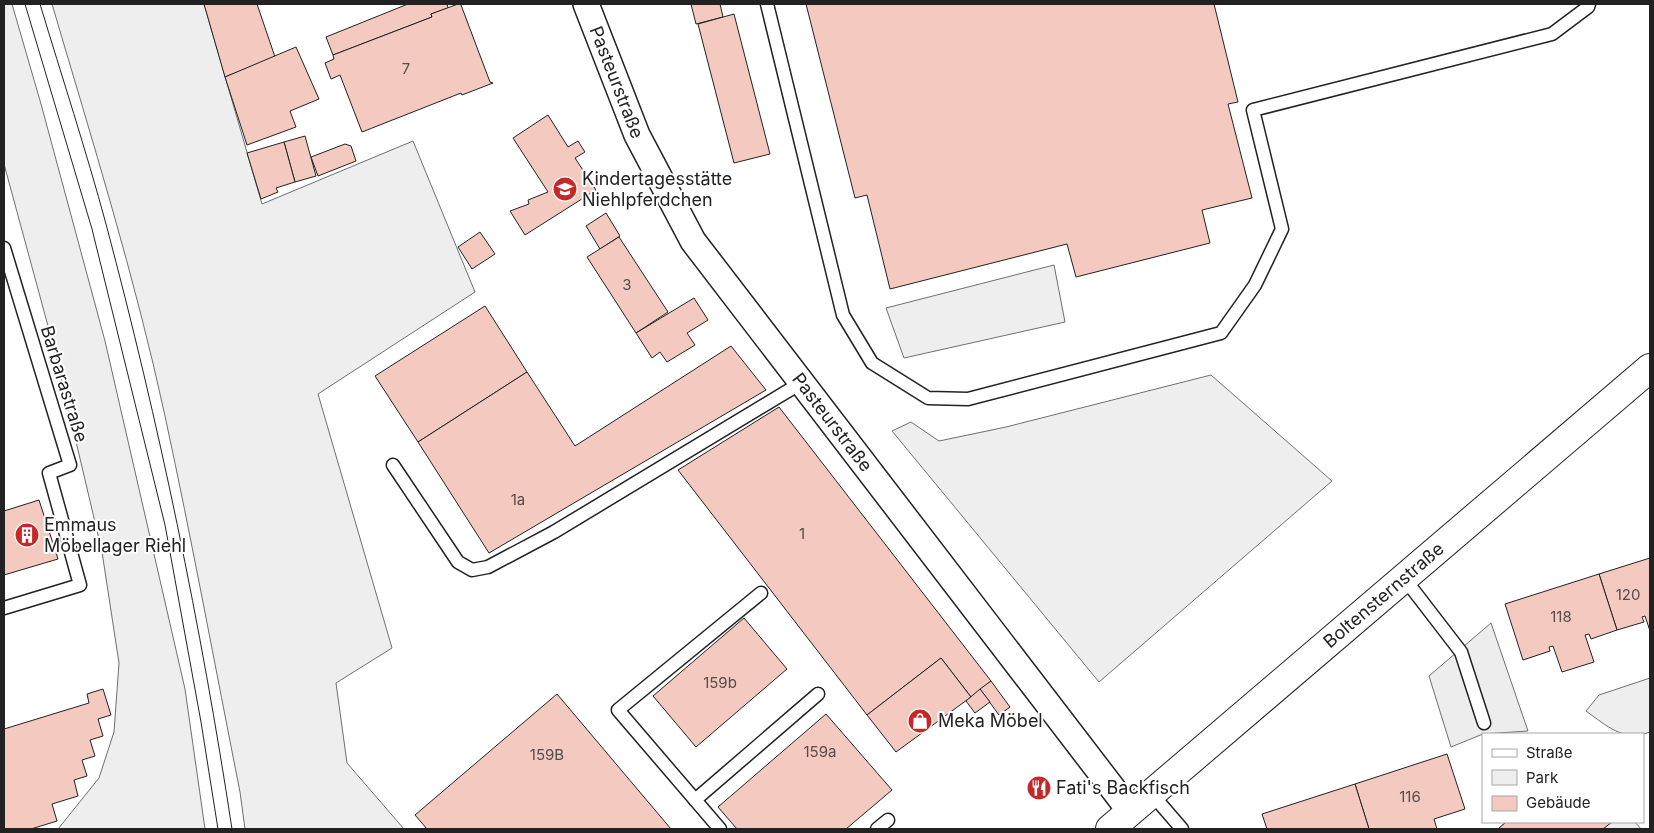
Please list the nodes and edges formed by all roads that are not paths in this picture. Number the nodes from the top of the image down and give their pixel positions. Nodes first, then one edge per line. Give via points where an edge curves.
1 (586, 4) edge
2 (766, 4) edge
3 (1589, 4) edge
4 (4, 248) edge
5 (1647, 378) edge
6 (801, 383) junction
7 (392, 465) dead end
8 (1404, 578) junction
9 (761, 593) dead end
10 (4, 608) edge
11 (818, 694) dead end
12 (1484, 723) dead end
13 (1150, 793) junction
14 (695, 800) junction
15 (888, 820) dead end
16 (1115, 823) edge
17 (720, 829) edge
18 (877, 829) edge
19 (1182, 829) edge

1 - 6 street, Pasteurstraße via 637,135 692,241
2 - 3 lane via 843,315 872,363 928,398 968,398 1221,333 1255,285 1282,229 1253,110 1552,34
4 - 10 lane, Barbarastraße via 70,465 49,472 80,585
5 - 8 main road, Boltensternstraße
6 - 7 lane via 554,532 488,567 472,570 458,562
6 - 16 street, Pasteurstraße
8 - 12 lane via 1461,652
8 - 13 main road, Boltensternstraße
9 - 14 lane via 618,710
11 - 14 lane
13 - 16 main road, Boltensternstraße
13 - 19 lane
14 - 17 lane
15 - 18 lane

